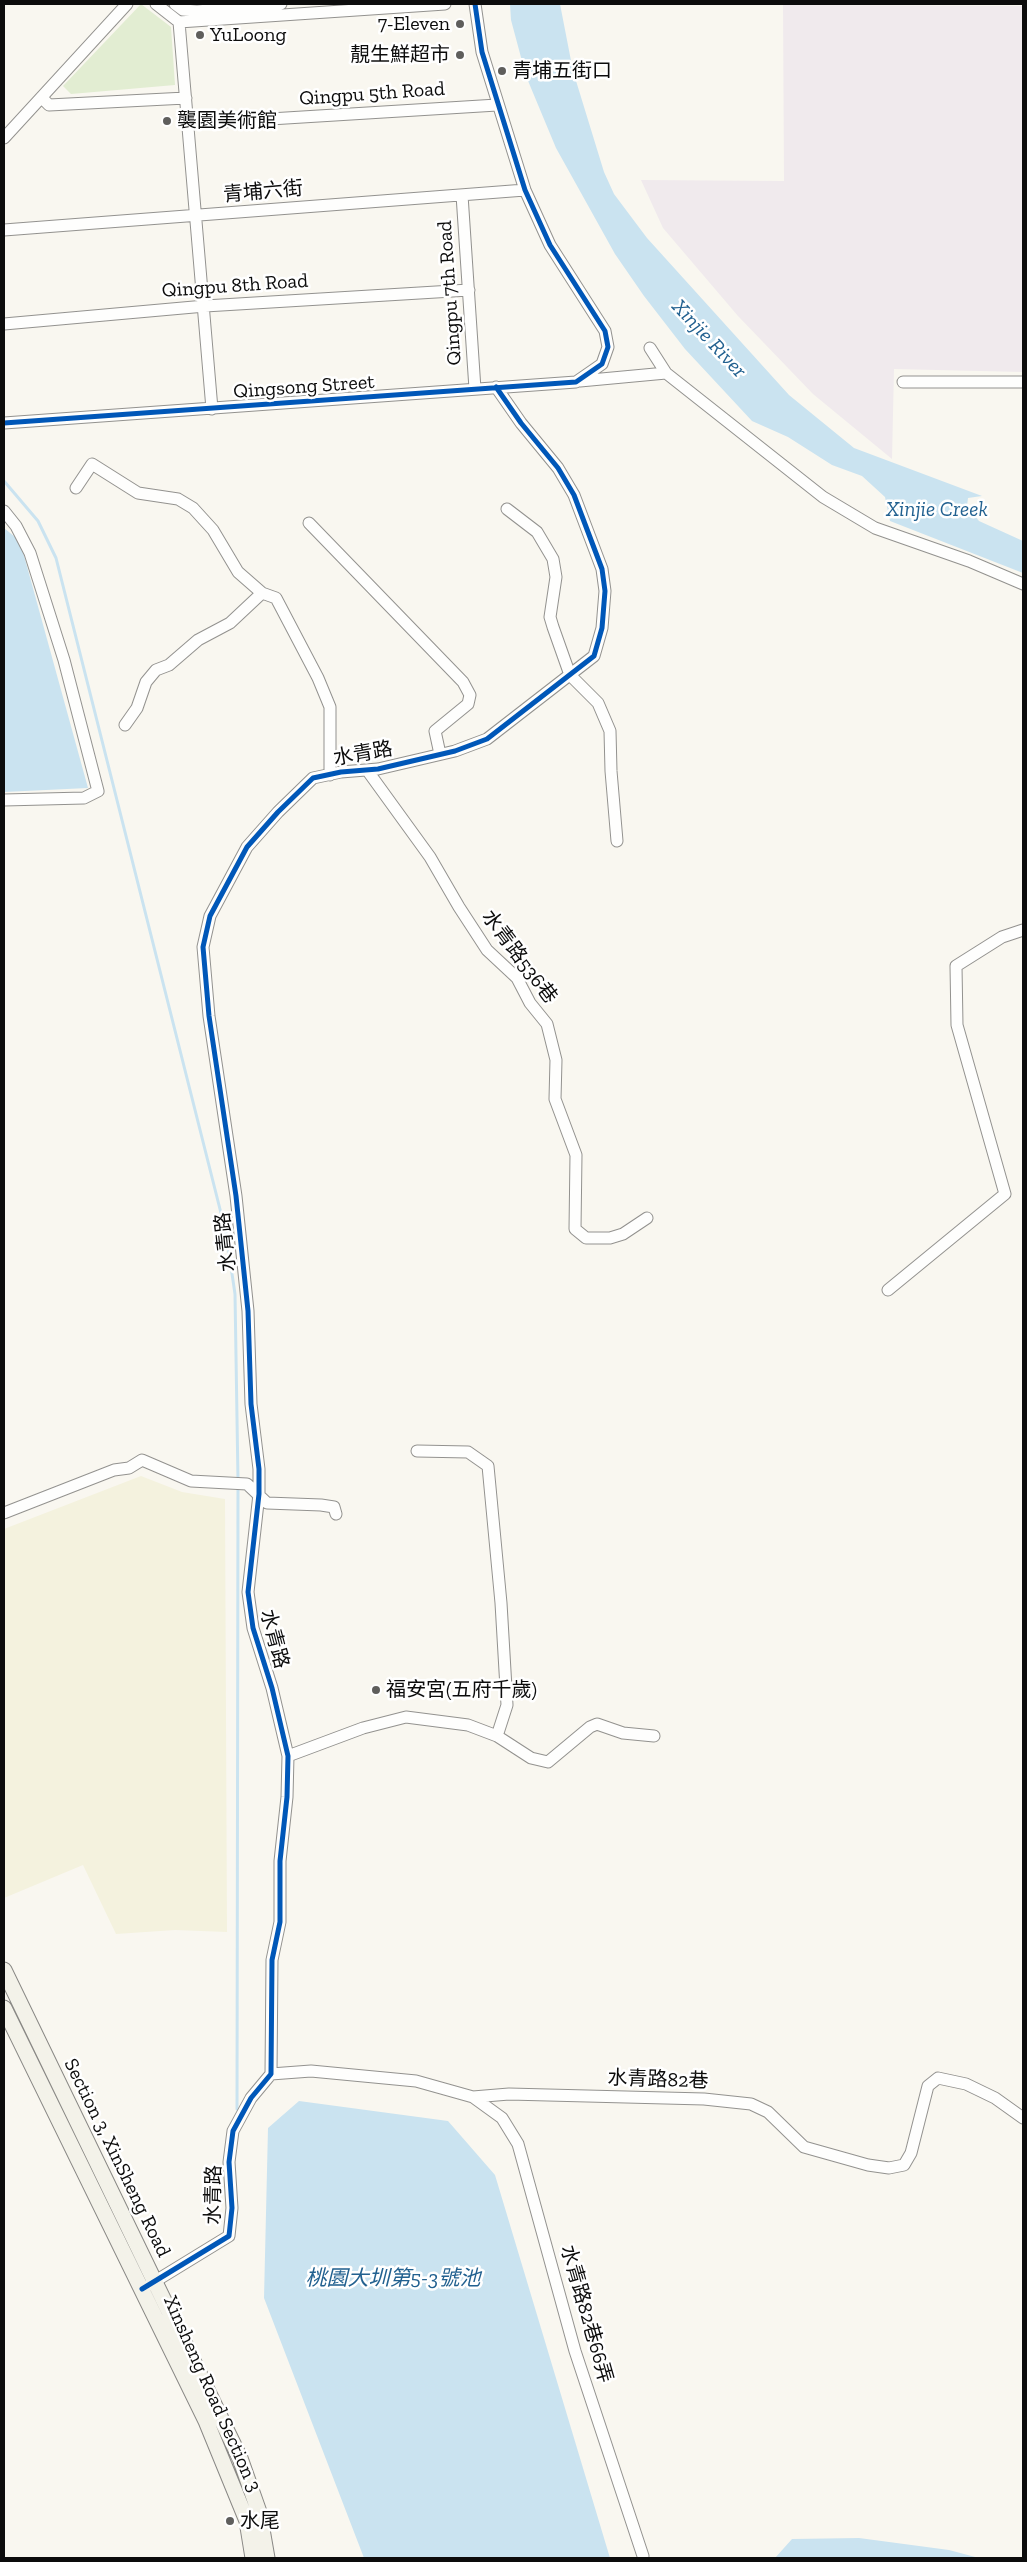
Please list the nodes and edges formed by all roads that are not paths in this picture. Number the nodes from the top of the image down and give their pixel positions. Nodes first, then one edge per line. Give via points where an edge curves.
1 (127, 4) edge
2 (156, 4) edge
3 (175, 4) edge
4 (281, 4) edge
5 (445, 4) edge
6 (475, 4) edge
7 (179, 22) junction
8 (42, 98) junction
9 (186, 98) junction
10 (497, 105) junction
11 (189, 124) junction
12 (4, 138) edge
13 (524, 190) junction
14 (462, 194) junction
15 (196, 216) junction
16 (4, 230) edge
17 (469, 290) junction
18 (205, 306) junction
19 (4, 324) edge
20 (650, 348) dead end
21 (666, 373) junction
22 (578, 381) junction
23 (903, 382) dead end
24 (1023, 382) edge
25 (496, 387) junction
26 (475, 389) junction
27 (212, 409) junction
28 (4, 423) edge
29 (76, 488) dead end
30 (506, 509) dead end
31 (4, 511) edge
32 (308, 523) dead end
33 (1023, 584) edge
34 (262, 592) junction
35 (570, 675) junction
36 (125, 725) dead end
37 (440, 754) junction
38 (367, 770) junction
39 (330, 775) junction
40 (4, 800) edge
41 (617, 841) dead end
42 (1023, 930) edge
43 (648, 1218) dead end
44 (888, 1290) dead end
45 (417, 1450) dead end
46 (259, 1494) junction
47 (4, 1513) edge
48 (336, 1514) dead end
49 (497, 1736) junction
50 (654, 1736) dead end
51 (288, 1756) junction
52 (4, 1970) edge
53 (4, 2008) edge
54 (271, 2074) junction
55 (473, 2097) junction
56 (1023, 2118) edge
57 (148, 2286) junction
58 (643, 2556) dead end
59 (253, 2558) edge
60 (267, 2558) edge

1 - 8 street
2 - 7 street
3 - 4 street via 184,10 197,11
5 - 7 street
6 - 10 street via 482,52
7 - 9 street
8 - 9 street via 49,105
8 - 12 street
9 - 11 street
10 - 11 street, Qingpu 5th Road
10 - 13 street
11 - 15 street
13 - 14 street, 青埔六街
13 - 22 street via 550,245 604,331 608,347 602,364
14 - 15 street, 青埔六街
14 - 17 street, Qingpu 7th Road
15 - 16 street, 青埔六街
15 - 18 street
17 - 18 street, Qingpu 8th Road
17 - 26 street, Qingpu 7th Road
18 - 19 street, Qingpu 8th Road
18 - 27 street
20 - 21 street
21 - 22 street, Qingsong Street
21 - 33 street via 822,497 875,528
22 - 25 street, Qingsong Street
23 - 24 street
25 - 26 street, Qingsong Street
25 - 35 street, 水青路 via 558,468 574,495 602,569 605,591 602,628 594,656
26 - 27 street, Qingsong Street
27 - 28 street, Qingsong Street
29 - 34 street via 92,464 138,493 178,499 193,508 214,530 238,572
30 - 35 street via 537,532 553,559 556,577 550,617
31 - 40 street via 16,526 30,554 64,660 98,791 84,798
32 - 37 street via 463,682 470,695 468,704 435,731
34 - 36 street via 230,623 198,640 169,665 156,670 146,682 137,708
34 - 39 street via 276,598 330,707
35 - 37 street, 水青路 via 487,739
35 - 41 street via 598,703 610,731
37 - 38 street, 水青路
38 - 39 street, 水青路
38 - 43 street, 水青路536巷 via 430,857 487,950 517,978 530,1003 547,1024 556,1060 555,1099 576,1155 575,1229 586,1238 610,1238 623,1234
39 - 46 street, 水青路 via 313,778 247,847 210,916 203,947 209,1016 236,1196 248,1311 251,1404
42 - 44 street via 1002,937 956,966 957,1025 1005,1194
45 - 49 street via 468,1452 488,1466 502,1603 507,1705
46 - 47 street via 247,1484 191,1481 142,1460 129,1468 114,1470
46 - 48 street via 267,1503 328,1506 334,1507
46 - 51 street, 水青路 via 248,1592 253,1628 272,1688
49 - 50 street via 531,1758 548,1762 597,1724 622,1733
49 - 51 street via 468,1725 406,1717 363,1728
51 - 54 street, 水青路 via 280,1861 280,1922 272,1960
52 - 57 main road, Section 3, XinSheng Road
53 - 57 main road, Xinsheng Road Section 3
54 - 55 street, 水青路82巷 via 311,2071 416,2081
54 - 57 street, 水青路 via 250,2098 233,2131 229,2162 232,2208 228,2236
55 - 56 street, 水青路82巷 via 509,2094 704,2099 750,2104 768,2112 804,2147 889,2168 904,2164 911,2153 928,2086 938,2078 966,2084 995,2098
55 - 58 street, 水青路82巷66弄 via 502,2118 518,2144 575,2351
57 - 59 main road, Xinsheng Road Section 3 via 247,2521
57 - 60 main road, Section 3, XinSheng Road via 240,2458 259,2512

